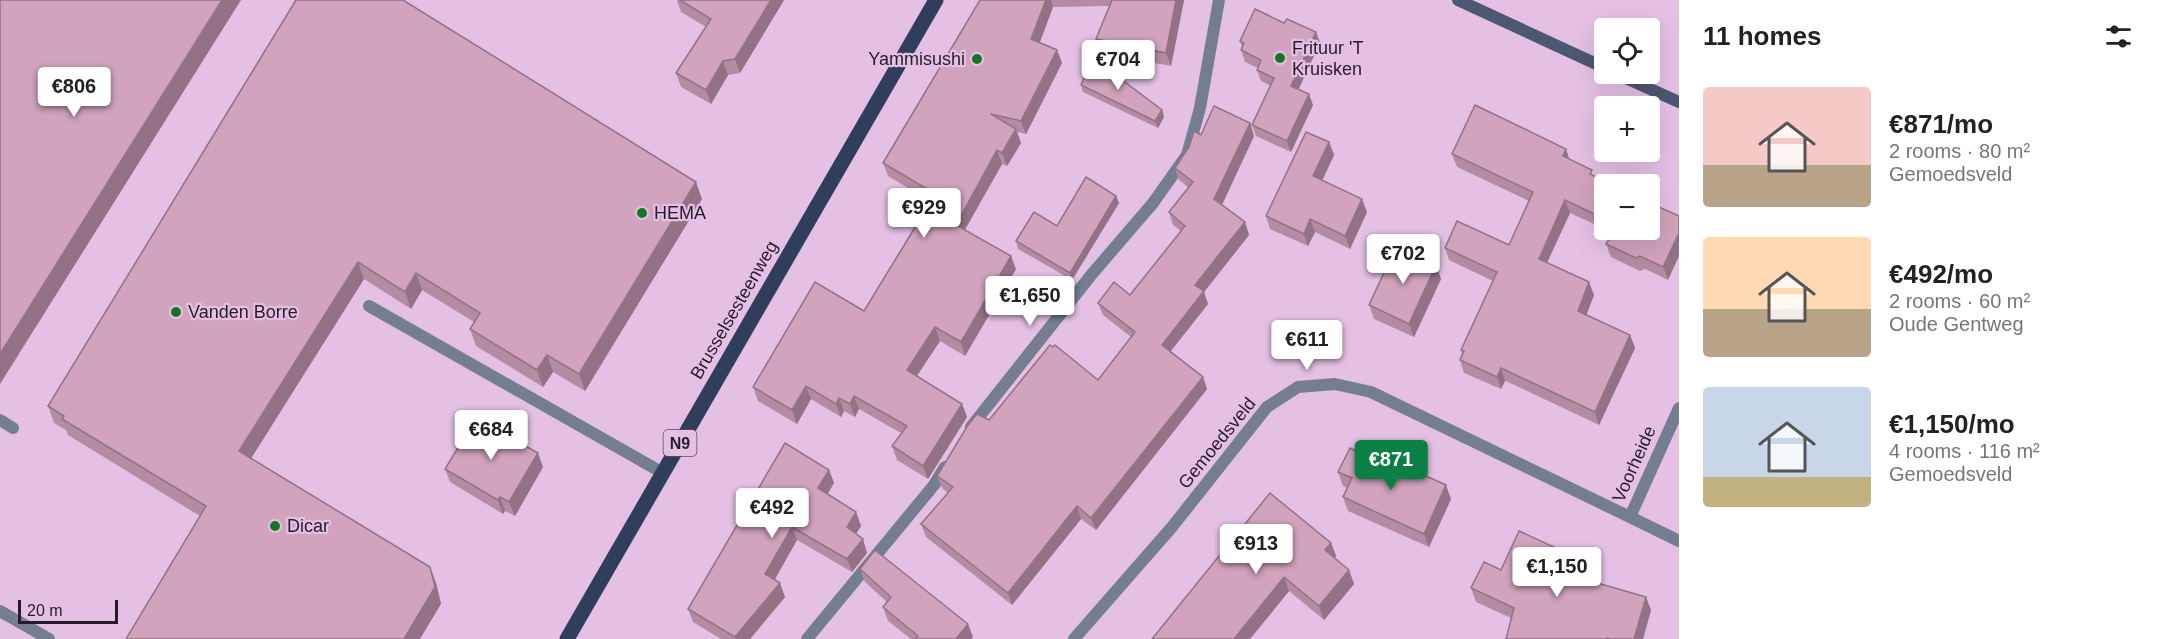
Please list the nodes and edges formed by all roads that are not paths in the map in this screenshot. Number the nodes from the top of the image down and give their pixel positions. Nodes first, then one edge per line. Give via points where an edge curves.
1 (936, 0) edge
2 (1218, 0) edge
3 (1458, 0) edge
4 (1594, 63) edge
5 (1639, 84) edge
6 (1679, 102) edge
7 (369, 306) dead end
8 (1679, 408) edge
9 (0, 420) edge
10 (13, 428) dead end
11 (961, 441) edge
12 (950, 459) edge
13 (663, 473) junction
14 (1630, 517) junction
15 (1679, 541) edge
16 (0, 611) edge
17 (49, 639) edge
18 (567, 639) edge
19 (807, 639) edge
20 (1074, 639) edge

1 - 13 main road, Brusselsesteenweg / N9
2 - 11 street via 1200,108 1187,155 1153,203 1062,311
3 - 4 main road
5 - 6 main road
7 - 13 street
8 - 14 street, Voorheide
9 - 10 street
12 - 19 street via 934,485
13 - 18 main road, Brusselsesteenweg / N9
14 - 15 street, Voorheide
14 - 20 street, Gemoedsveld via 1371,392 1335,384 1298,387 1267,407 1172,527
16 - 17 street

